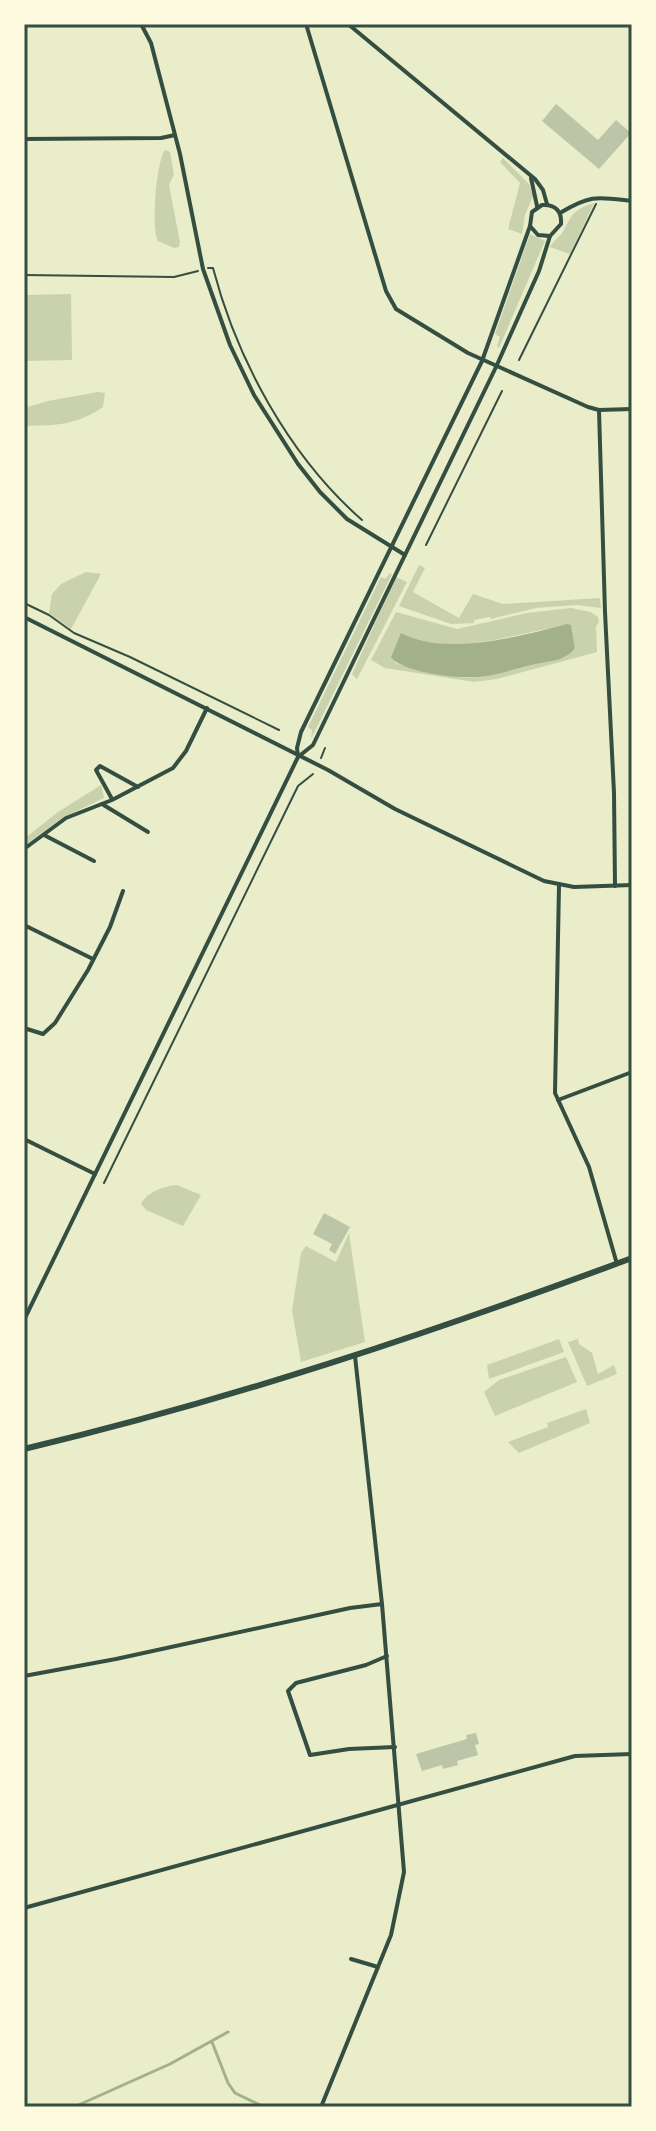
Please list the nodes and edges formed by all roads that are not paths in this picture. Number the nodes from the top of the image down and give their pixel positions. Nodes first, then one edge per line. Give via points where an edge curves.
1 (141, 24) edge
2 (306, 24) edge
3 (348, 24) edge
4 (175, 135) junction
5 (24, 139) edge
6 (530, 176) junction
7 (632, 201) edge
8 (547, 204) junction
9 (537, 206) junction
10 (560, 213) junction
11 (530, 226) junction
12 (550, 236) junction
13 (482, 361) junction
14 (496, 367) junction
15 (632, 409) edge
16 (599, 410) junction
17 (392, 548) junction
18 (405, 555) junction
19 (24, 617) edge
20 (207, 708) junction
21 (298, 757) junction
22 (138, 787) junction
23 (112, 800) junction
24 (102, 804) junction
25 (148, 832) dead end
26 (44, 835) junction
27 (24, 849) edge
28 (94, 861) dead end
29 (632, 885) edge
30 (559, 886) junction
31 (615, 886) junction
32 (123, 891) dead end
33 (24, 925) edge
34 (93, 959) junction
35 (24, 1028) edge
36 (632, 1072) edge
37 (558, 1100) junction
38 (24, 1139) edge
39 (95, 1174) junction
40 (632, 1258) edge
41 (617, 1264) junction
42 (24, 1320) edge
43 (355, 1356) junction
44 (24, 1449) edge
45 (382, 1604) junction
46 (24, 1638) edge
47 (387, 1656) junction
48 (24, 1658) edge
49 (24, 1676) edge
50 (395, 1747) junction
51 (632, 1754) edge
52 (400, 1805) junction
53 (24, 1908) edge
54 (351, 1959) dead end
55 (378, 1967) junction
56 (321, 2107) edge

1 - 4 street
2 - 13 street via 386,291 396,309
3 - 6 street
4 - 5 street
4 - 17 street via 203,269 241,370 320,492 347,519
6 - 8 street via 539,183
6 - 9 street
7 - 10 street via 599,196
8 - 9 street
8 - 10 street
9 - 11 street
10 - 12 street via 561,224
11 - 12 street via 538,235
11 - 13 street
12 - 14 street
13 - 14 street
13 - 17 street
14 - 16 street
14 - 18 street
15 - 16 street
16 - 31 street
17 - 18 street
17 - 21 street via 301,732
18 - 21 street via 314,742
19 - 20 street
20 - 21 street
20 - 22 street via 180,762
21 - 30 street
21 - 39 street
22 - 23 street
22 - 23 street via 100,766 96,770
23 - 24 street
24 - 25 street
24 - 26 street via 66,818
26 - 27 street
26 - 28 street
29 - 31 street
30 - 31 street
30 - 37 street via 554,1071
32 - 34 street
33 - 34 street
34 - 35 street via 48,1031
36 - 37 street
37 - 41 street via 589,1167
38 - 39 street
39 - 42 street
40 - 41 main road
41 - 43 main road
43 - 44 main road via 159,1416
43 - 45 street
45 - 47 street
45 - 49 street
46 - 48 street
47 - 50 street
47 - 50 street via 296,1683 288,1691 310,1755
50 - 52 street
51 - 52 street via 575,1756
52 - 53 street
52 - 55 street via 403,1887
54 - 55 street
55 - 56 street

